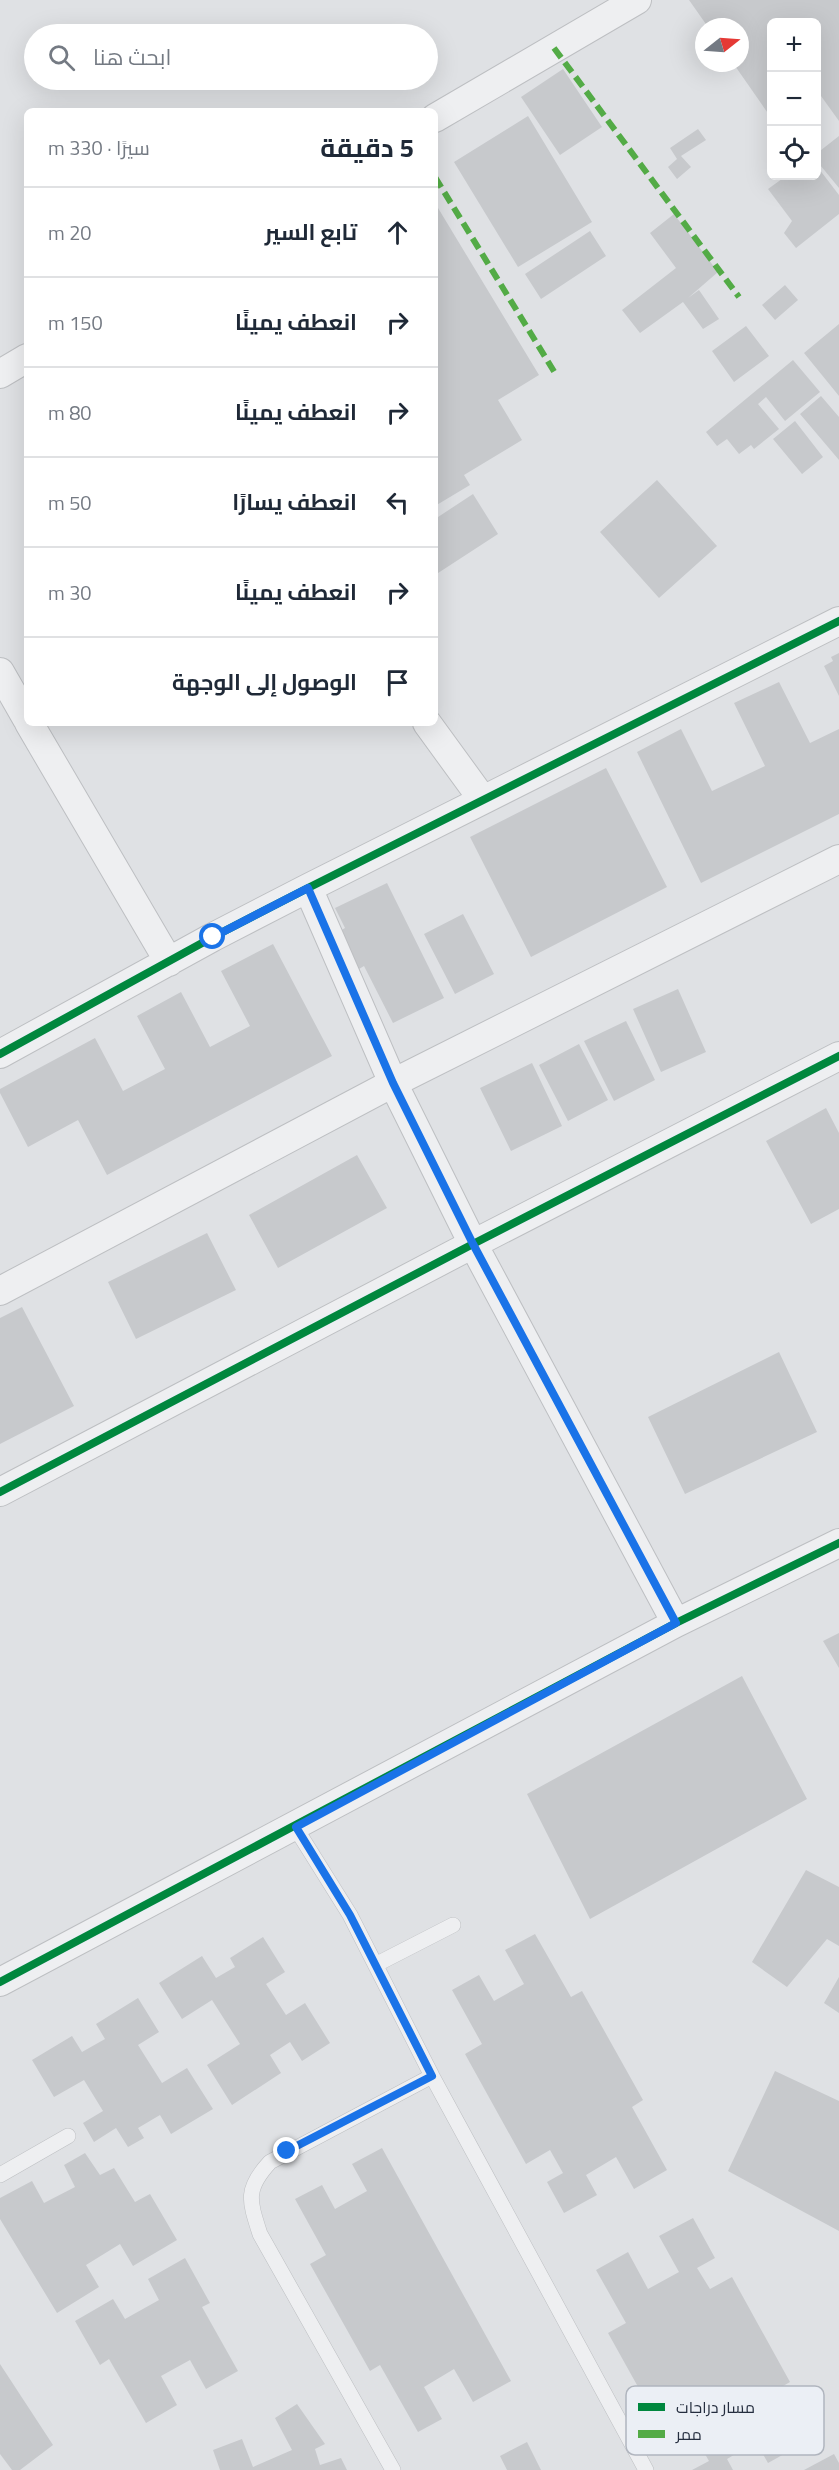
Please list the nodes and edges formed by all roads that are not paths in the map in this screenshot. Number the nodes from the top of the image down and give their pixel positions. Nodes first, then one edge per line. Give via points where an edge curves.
1 (637, 0) edge
2 (438, 116) edge
3 (24, 360) edge
4 (0, 374) edge
5 (839, 621) edge
6 (0, 672) edge
7 (24, 714) edge
8 (31, 726) edge
9 (429, 726) edge
10 (483, 800) junction
11 (839, 859) edge
12 (308, 888) junction
13 (169, 962) junction
14 (0, 1054) edge
15 (839, 1056) edge
16 (393, 1083) junction
17 (473, 1244) junction
18 (0, 1291) edge
19 (0, 1492) edge
20 (839, 1543) edge
21 (676, 1623) junction
22 (296, 1827) junction
23 (453, 1925) dead end
24 (377, 1964) junction
25 (0, 1982) edge
26 (432, 2076) junction
27 (68, 2136) dead end
28 (0, 2175) edge
29 (626, 2433) edge
30 (638, 2455) edge
31 (393, 2470) edge
32 (646, 2470) edge

1 - 2 street
3 - 4 street
5 - 10 street
6 - 7 street
8 - 13 street
9 - 10 street
10 - 12 street
11 - 16 street
12 - 13 street
12 - 16 street
13 - 14 street
15 - 17 street
16 - 17 street
16 - 18 street
17 - 19 street
17 - 21 street
20 - 21 street
21 - 22 street
22 - 24 lane
22 - 25 street
23 - 24 lane
24 - 26 lane
26 - 29 lane
26 - 31 lane via 270,2162 257,2176 251,2191 260,2234
27 - 28 lane
30 - 32 lane

